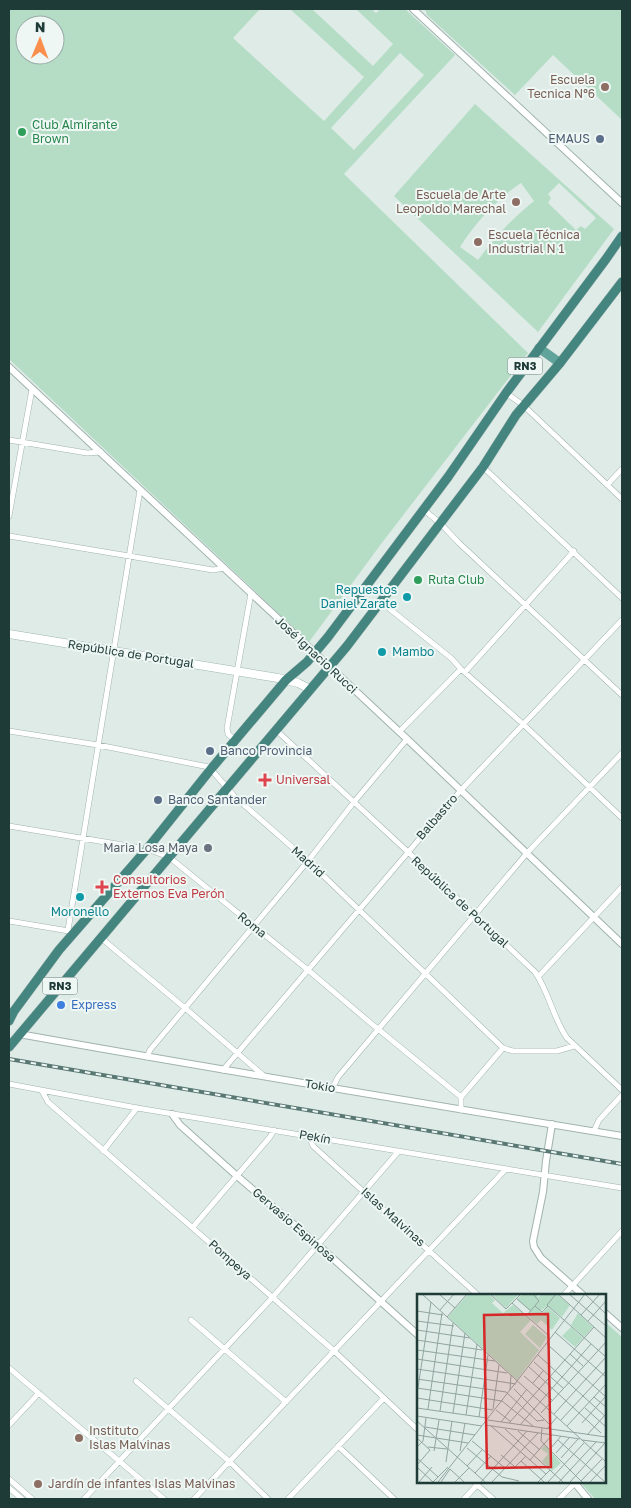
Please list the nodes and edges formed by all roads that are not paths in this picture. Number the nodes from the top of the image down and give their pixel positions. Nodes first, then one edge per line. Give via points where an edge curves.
1 (417, 10) edge
2 (622, 203) edge
3 (622, 236) edge
4 (620, 289) edge
5 (539, 348) junction
6 (560, 363) junction
7 (9, 367) edge
8 (32, 389) junction
9 (506, 393) junction
10 (523, 405) junction
11 (9, 440) edge
12 (22, 443) junction
13 (101, 452) junction
14 (483, 467) junction
15 (622, 469) edge
16 (607, 485) junction
17 (140, 490) junction
18 (622, 498) edge
19 (425, 511) junction
20 (9, 516) edge
21 (441, 524) junction
22 (9, 536) edge
23 (574, 551) junction
24 (130, 557) junction
25 (224, 568) junction
26 (251, 593) junction
27 (622, 598) edge
28 (381, 602) junction
29 (525, 606) junction
30 (622, 620) edge
31 (9, 634) edge
32 (114, 652) junction
33 (314, 654) junction
34 (585, 659) junction
35 (330, 667) junction
36 (237, 671) junction
37 (463, 671) junction
38 (286, 680) junction
39 (310, 688) junction
40 (622, 695) edge
41 (523, 724) junction
42 (275, 730) junction
43 (9, 731) edge
44 (399, 732) junction
45 (407, 739) junction
46 (235, 740) junction
47 (98, 745) junction
48 (622, 753) edge
49 (211, 769) junction
50 (589, 787) junction
51 (226, 788) junction
52 (461, 790) junction
53 (354, 802) junction
54 (622, 818) edge
55 (9, 826) edge
56 (83, 838) junction
57 (147, 849) junction
58 (407, 851) junction
59 (527, 853) junction
60 (168, 857) junction
61 (308, 861) junction
62 (622, 887) edge
63 (358, 909) junction
64 (475, 914) junction
65 (594, 918) junction
66 (9, 921) edge
67 (254, 926) junction
68 (71, 932) junction
69 (101, 938) junction
70 (622, 944) edge
71 (308, 970) junction
72 (425, 973) junction
73 (538, 977) junction
74 (186, 1008) junction
75 (10, 1018) edge
76 (379, 1029) junction
77 (19, 1034) junction
78 (574, 1046) junction
79 (9, 1047) edge
80 (504, 1048) junction
81 (238, 1052) junction
82 (147, 1057) junction
83 (223, 1070) junction
84 (265, 1077) junction
85 (9, 1084) edge
86 (332, 1087) junction
87 (622, 1090) edge
88 (42, 1091) junction
89 (622, 1095) edge
90 (462, 1097) junction
91 (137, 1108) junction
92 (461, 1110) junction
93 (172, 1114) junction
94 (552, 1124) junction
95 (274, 1130) junction
96 (594, 1132) junction
97 (309, 1136) junction
98 (622, 1136) edge
99 (103, 1151) junction
100 (398, 1152) junction
101 (506, 1169) junction
102 (237, 1176) junction
103 (544, 1176) junction
104 (622, 1188) edge
105 (364, 1191) junction
106 (193, 1227) junction
107 (622, 1231) edge
108 (318, 1245) junction
109 (429, 1249) junction
110 (573, 1285) junction
111 (477, 1294) edge
112 (565, 1294) edge
113 (582, 1294) edge
114 (272, 1298) junction
115 (381, 1300) junction
116 (606, 1314) edge
117 (191, 1320) dead end
118 (622, 1328) edge
119 (417, 1334) edge
120 (224, 1350) junction
121 (333, 1350) junction
122 (9, 1368) edge
123 (136, 1382) dead end
124 (39, 1393) junction
125 (384, 1398) junction
126 (286, 1402) junction
127 (167, 1409) junction
128 (9, 1425) edge
129 (417, 1429) edge
130 (338, 1446) junction
131 (120, 1461) junction
132 (230, 1462) junction
133 (9, 1479) edge
134 (476, 1483) edge
135 (573, 1483) edge
136 (575, 1483) edge
137 (9, 1488) edge
138 (22, 1499) edge
139 (32, 1499) edge
140 (84, 1499) edge
141 (164, 1499) edge
142 (194, 1499) edge
143 (268, 1499) edge
144 (288, 1499) edge
145 (394, 1499) edge
146 (464, 1499) edge
147 (493, 1499) edge
148 (559, 1499) edge
149 (588, 1499) edge

1 - 2 street
3 - 5 highway, RN3
4 - 6 highway, RN3
5 - 6 main road
5 - 9 highway, RN3
6 - 10 highway, RN3
7 - 8 street, José Ignacio Rucci
8 - 12 street
8 - 13 street, José Ignacio Rucci
9 - 10 street
9 - 19 highway, RN3
10 - 14 highway, RN3
10 - 16 street
11 - 12 street
12 - 13 street via 87,453
12 - 20 street
13 - 17 street, José Ignacio Rucci
14 - 21 highway, RN3
14 - 23 street
15 - 16 street
16 - 18 street
17 - 24 street
17 - 25 street, José Ignacio Rucci
19 - 21 street
19 - 33 highway, RN3
21 - 28 highway, RN3
21 - 29 street
22 - 24 street
23 - 27 street
23 - 29 street
24 - 25 street via 213,570
24 - 32 street
25 - 26 street, José Ignacio Rucci
26 - 33 street, José Ignacio Rucci
26 - 36 street
28 - 35 highway, RN3
28 - 37 street
29 - 34 street
29 - 37 street
30 - 34 street, Balbastro
31 - 32 main road, República de Portugal
32 - 36 main road, República de Portugal
32 - 47 street
33 - 35 street, José Ignacio Rucci
33 - 38 highway, RN3
34 - 40 street
34 - 41 street, Balbastro
35 - 39 highway, RN3
35 - 44 street, José Ignacio Rucci
36 - 38 main road, República de Portugal
36 - 46 street via 227,728
37 - 41 street
37 - 44 street
38 - 39 main road, República de Portugal
38 - 46 highway, RN3
39 - 42 highway, RN3
41 - 50 street
41 - 52 street, Balbastro
42 - 51 highway, RN3
42 - 53 street, República de Portugal
43 - 47 street
44 - 45 street, José Ignacio Rucci
45 - 52 street, José Ignacio Rucci
45 - 53 street
46 - 49 highway, RN3
47 - 49 street
47 - 56 street
48 - 50 street
49 - 51 street, Madrid
49 - 57 highway, RN3
50 - 54 street
50 - 59 street
51 - 60 highway, RN3
51 - 61 street, Madrid
52 - 58 street, Balbastro
52 - 59 street, José Ignacio Rucci
53 - 58 street, República de Portugal
53 - 61 street
55 - 56 street, Roma
56 - 57 street, Roma
56 - 68 street
57 - 60 street, Roma
57 - 68 highway, RN3
58 - 63 street, Balbastro
58 - 64 street, República de Portugal
59 - 64 street
59 - 65 street, José Ignacio Rucci
60 - 67 street, Roma
60 - 69 highway, RN3
61 - 63 street, Madrid
61 - 67 street
62 - 65 street
63 - 71 street, Balbastro
63 - 72 street, Madrid
64 - 72 street
64 - 73 street, República de Portugal
65 - 70 street, José Ignacio Rucci
65 - 73 street
66 - 68 street
67 - 71 street, Roma
67 - 74 street
68 - 75 highway, RN3
69 - 74 street
69 - 77 highway, RN3
71 - 76 street, Roma
71 - 81 street, Balbastro
72 - 76 street
72 - 80 street, Madrid
73 - 78 street, República de Portugal via 561,1030
74 - 81 street
74 - 82 street
76 - 86 street
76 - 90 street, Roma
77 - 79 highway, RN3
77 - 82 street, Tokio
78 - 80 street via 557,1050 513,1051
78 - 87 street, República de Portugal
80 - 90 street
81 - 83 street, Balbastro
81 - 84 street
82 - 83 street, Tokio
83 - 84 street, Tokio
84 - 86 street, Tokio
85 - 88 street, Pekín
86 - 92 street, Tokio
88 - 91 street, Pekín
88 - 99 street, Pompeya via 48,1102
89 - 96 street via 599,1120
90 - 92 street
91 - 93 street, Pekín
91 - 99 street
92 - 94 street, Tokio
93 - 95 street, Pekín
93 - 102 street, Gervasio Espinosa
94 - 96 street, Tokio
94 - 103 street
95 - 97 street, Pekín
95 - 102 street
96 - 98 street, Tokio
97 - 100 street, Pekín
97 - 105 street, Islas Malvinas via 313,1146
99 - 106 street, Pompeya
100 - 101 street, Pekín
100 - 105 street
101 - 103 street, Pekín
101 - 109 street
102 - 106 street
102 - 108 street, Gervasio Espinosa
103 - 104 street, Pekín
103 - 110 street via 534,1248
105 - 108 street
105 - 109 street, Islas Malvinas
106 - 114 street, Pompeya
107 - 110 street
108 - 114 street
108 - 115 street, Gervasio Espinosa
109 - 111 street, Islas Malvinas
109 - 115 street
110 - 112 street
110 - 113 street
114 - 120 street
114 - 121 street, Pompeya
115 - 119 street, Gervasio Espinosa
115 - 121 street
116 - 118 street
117 - 120 street
120 - 126 street
120 - 127 street
121 - 125 street, Pompeya
121 - 126 street
122 - 124 street
123 - 127 street
124 - 128 street
124 - 131 street
125 - 129 street, Pompeya
125 - 130 street
126 - 132 street
127 - 131 street
127 - 132 street
130 - 144 street
130 - 145 street
131 - 140 street
131 - 141 street
132 - 142 street
132 - 143 street
133 - 139 street
134 - 146 street
134 - 147 street
135 - 148 street
136 - 149 street
137 - 138 street

